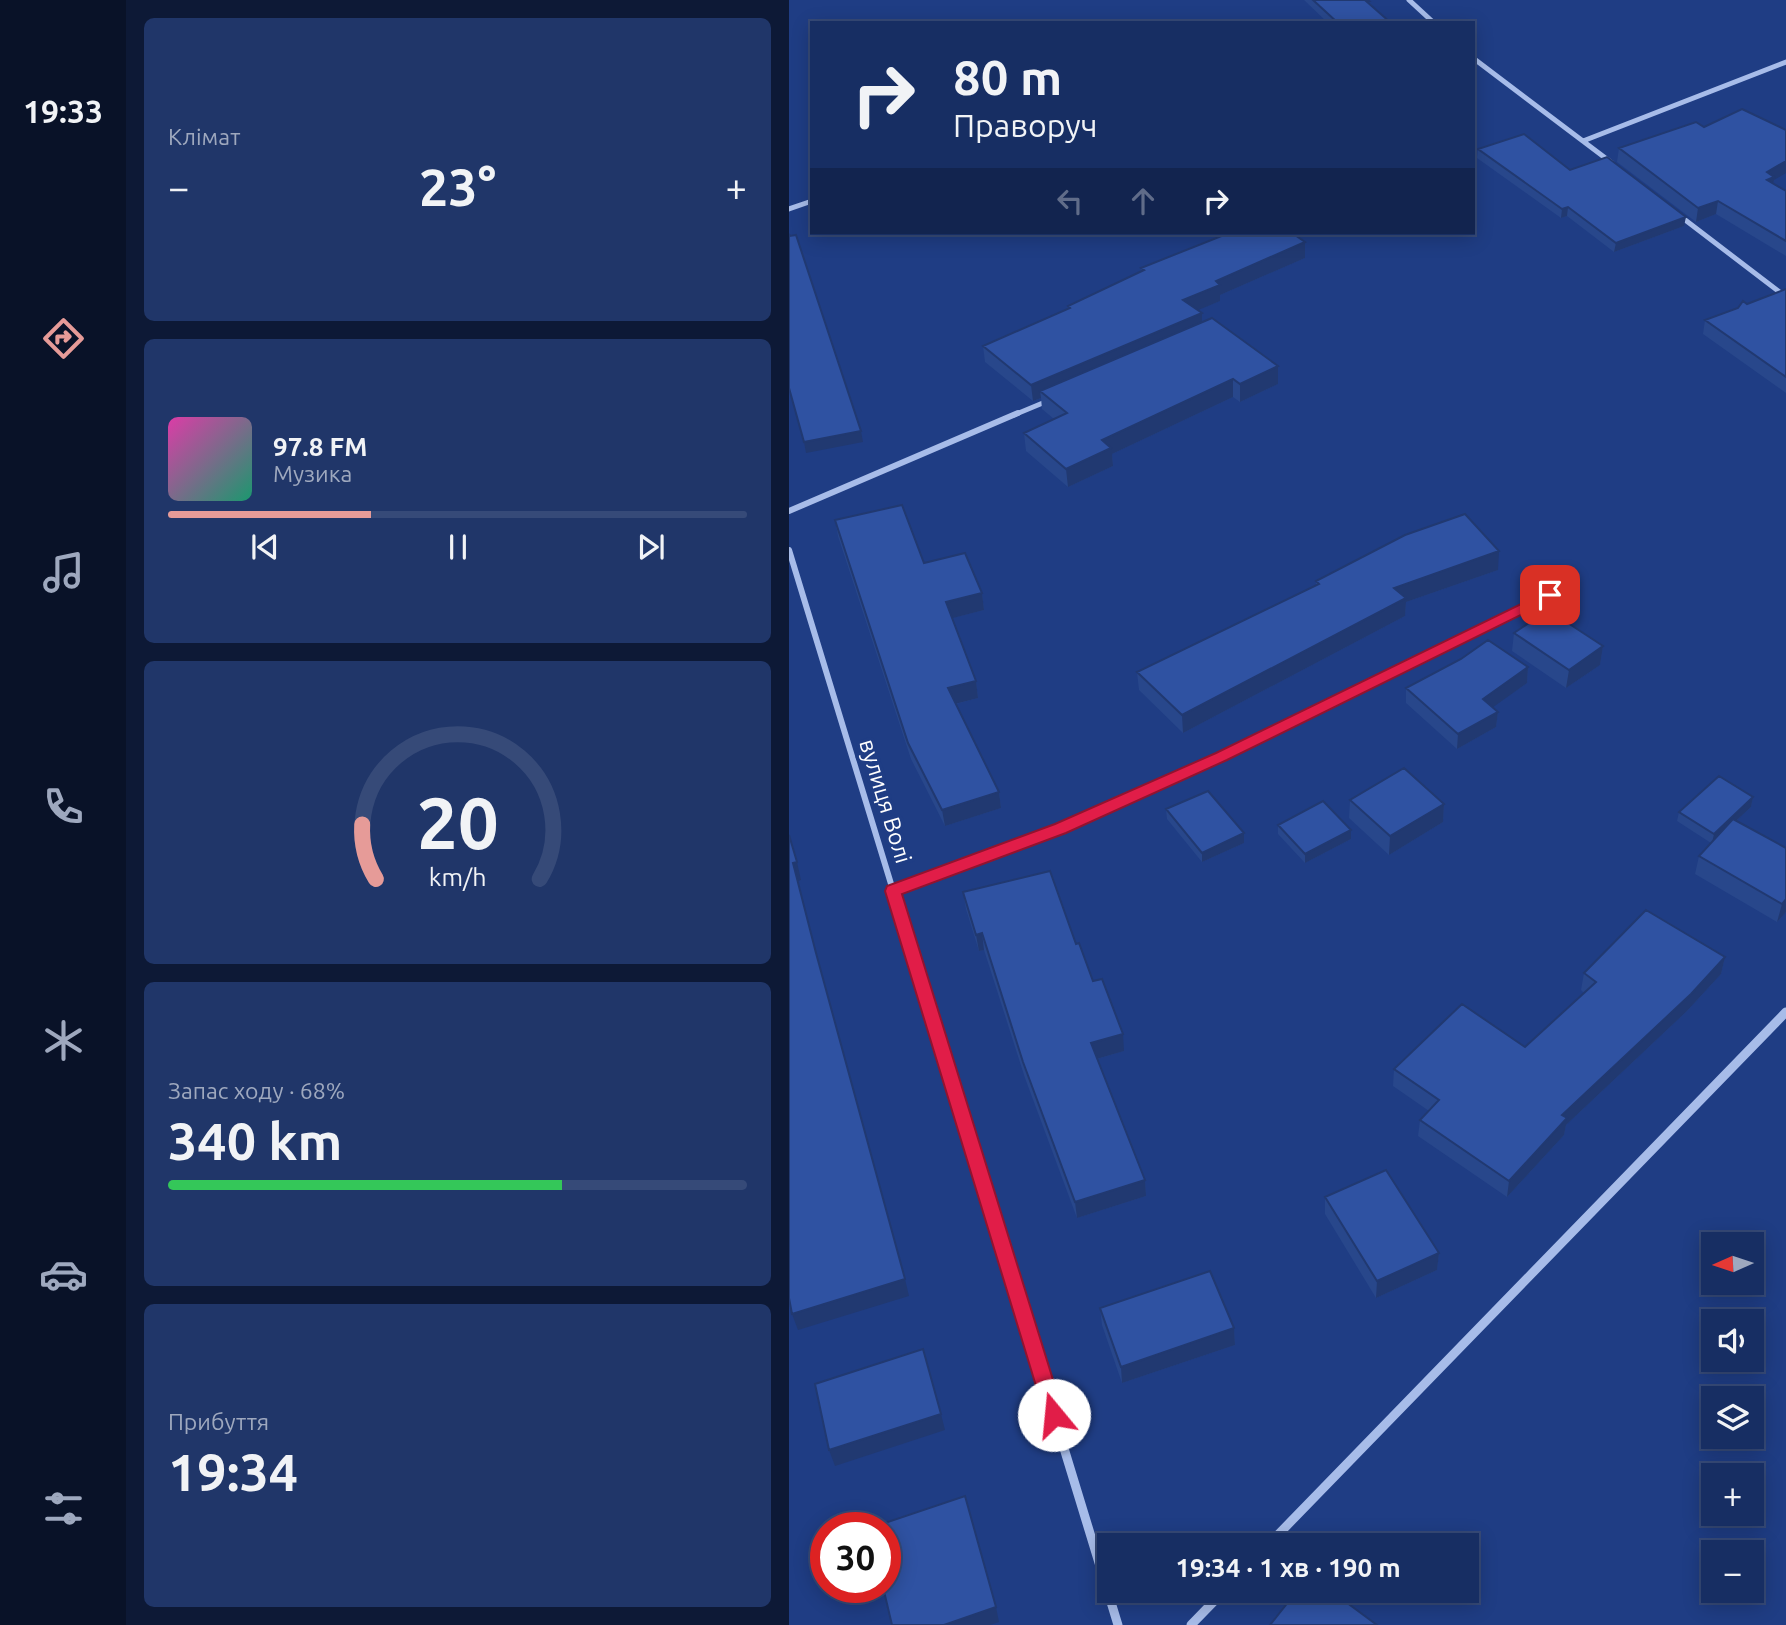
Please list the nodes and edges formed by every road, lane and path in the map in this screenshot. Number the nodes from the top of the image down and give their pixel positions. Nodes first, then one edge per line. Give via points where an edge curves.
1 (1409, 0) edge
2 (1432, 21) edge
3 (1475, 60) edge
4 (1786, 62) edge
5 (1583, 141) junction
6 (1615, 166) edge
7 (810, 202) edge
8 (789, 209) edge
9 (1679, 215) edge
10 (1786, 297) edge
11 (1056, 397) edge
12 (789, 511) edge
13 (789, 550) edge
14 (1550, 595) dead end
15 (893, 891) junction
16 (1786, 1012) edge
17 (1280, 1533) edge
18 (1212, 1603) edge
19 (1118, 1625) edge
20 (1191, 1625) edge

1 - 2 street
3 - 5 street
4 - 5 street
5 - 6 street
7 - 8 street
9 - 10 street
11 - 12 street
13 - 15 street, вулиця Волі
14 - 15 street via 1222,757 1060,828
15 - 19 street, вулиця Волі
16 - 17 street
18 - 20 street

